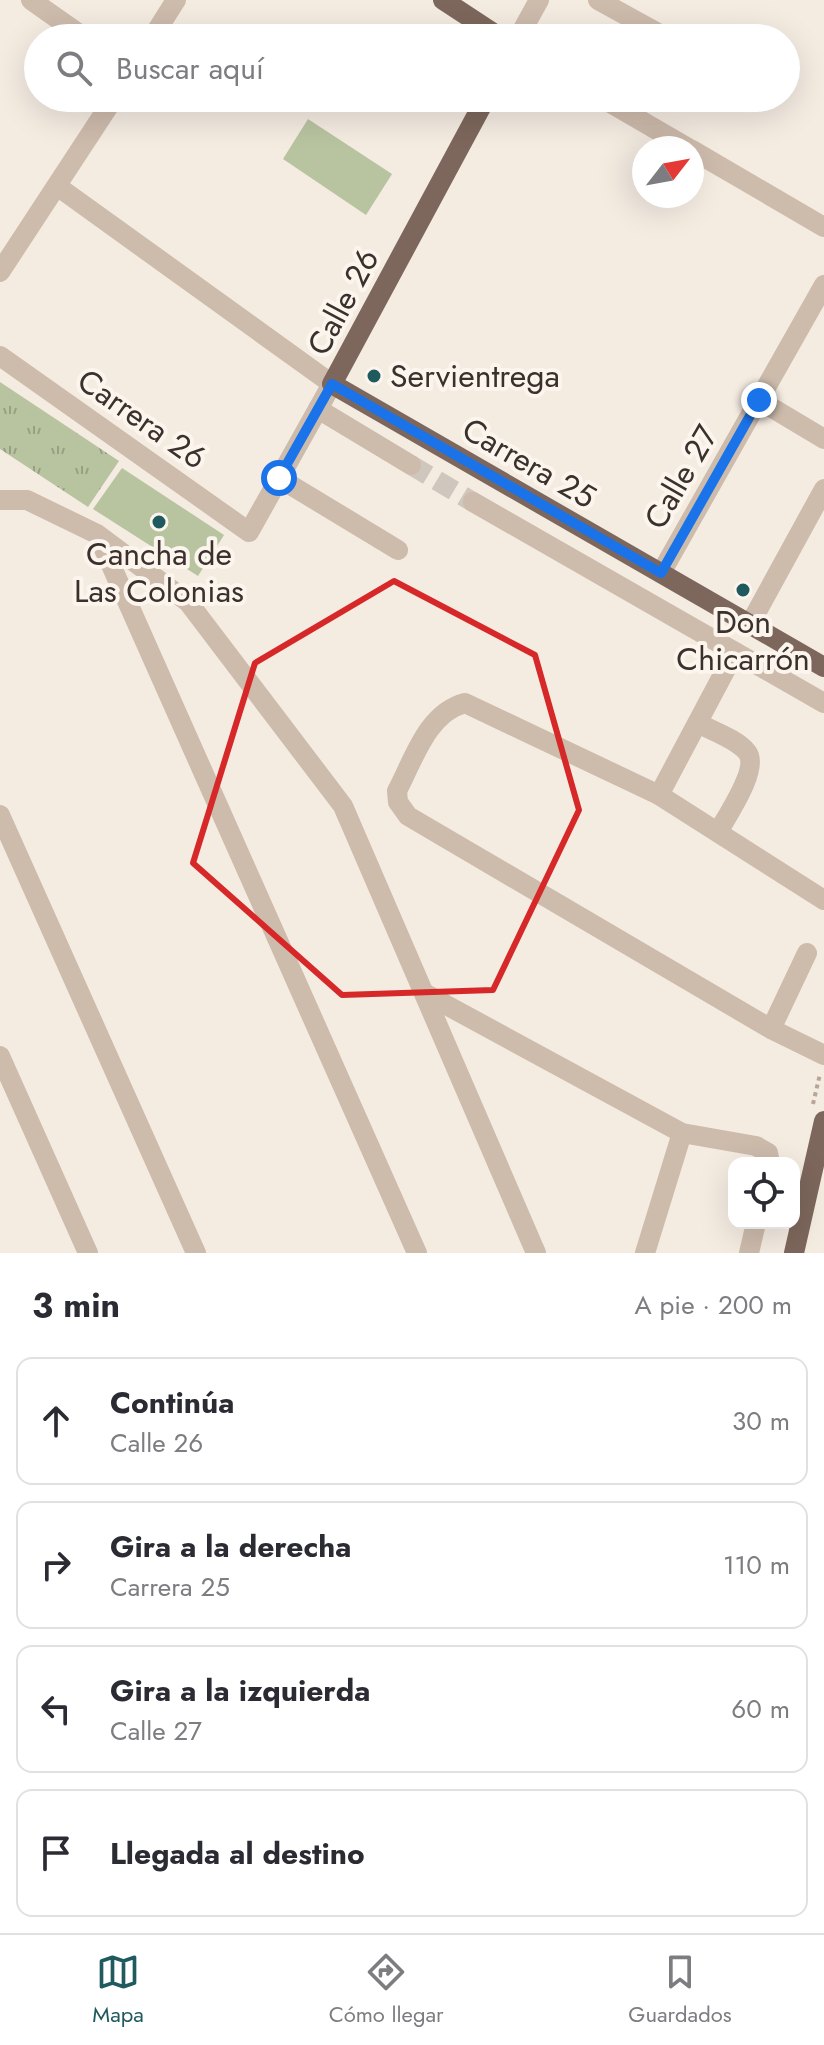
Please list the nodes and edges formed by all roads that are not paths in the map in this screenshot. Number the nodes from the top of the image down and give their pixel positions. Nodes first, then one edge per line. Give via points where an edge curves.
1 (31, 0) edge
2 (176, 0) edge
3 (443, 0) edge
4 (539, 0) edge
5 (598, 0) edge
6 (65, 24) edge
7 (161, 24) edge
8 (480, 24) edge
9 (526, 24) edge
10 (642, 24) edge
11 (105, 112) edge
12 (478, 112) edge
13 (626, 112) edge
14 (666, 136) edge
15 (704, 158) edge
16 (57, 186) junction
17 (824, 227) edge
18 (0, 272) edge
19 (824, 285) edge
20 (0, 356) edge
21 (332, 384) junction
22 (759, 400) junction
23 (318, 409) junction
24 (824, 439) edge
25 (411, 465) tunnel mouth
26 (279, 478) junction
27 (824, 489) edge
28 (0, 500) edge
29 (473, 502) tunnel mouth
30 (249, 532) joint
31 (97, 534) junction
32 (398, 550) dead end
33 (661, 573) junction
34 (750, 624) junction
35 (735, 652) junction
36 (824, 667) edge
37 (824, 703) edge
38 (698, 723) junction
39 (659, 795) junction
40 (0, 815) edge
41 (718, 832) junction
42 (824, 900) edge
43 (807, 953) dead end
44 (426, 994) junction
45 (771, 1029) junction
46 (824, 1055) edge
47 (0, 1056) edge
48 (824, 1121) edge
49 (682, 1133) junction
50 (769, 1157) edge
51 (755, 1229) edge
52 (88, 1253) edge
53 (196, 1253) edge
54 (417, 1253) edge
55 (536, 1253) edge
56 (645, 1253) edge
57 (749, 1253) edge
58 (794, 1253) edge

1 - 6 street
2 - 7 street
3 - 8 main road
4 - 9 street
5 - 10 street
11 - 16 street
12 - 21 main road, Calle 26
13 - 14 street
15 - 17 street
16 - 18 street
16 - 21 street, Carrera 25
19 - 22 street, Calle 27
20 - 30 street, Carrera 26
21 - 23 street, Calle 26
21 - 33 main road, Carrera 25
22 - 24 street
22 - 33 street, Calle 27
23 - 25 street
23 - 26 street, Calle 26
26 - 30 street, Calle 26
26 - 32 street
27 - 34 street
28 - 31 street via 27,500
29 - 35 street
31 - 44 street via 188,602 343,806
31 - 54 street
33 - 34 main road, Carrera 25
34 - 36 main road, Carrera 25
35 - 37 street
35 - 38 street
38 - 39 street
38 - 41 street via 745,750 751,759 751,771
39 - 41 street
39 - 45 street via 465,703 450,707 433,722 397,791 408,816
40 - 53 street
41 - 42 street
43 - 45 street
44 - 49 street
44 - 55 street
45 - 46 street
47 - 52 street
48 - 58 main road
49 - 50 street via 756,1146
49 - 56 street
51 - 57 street

